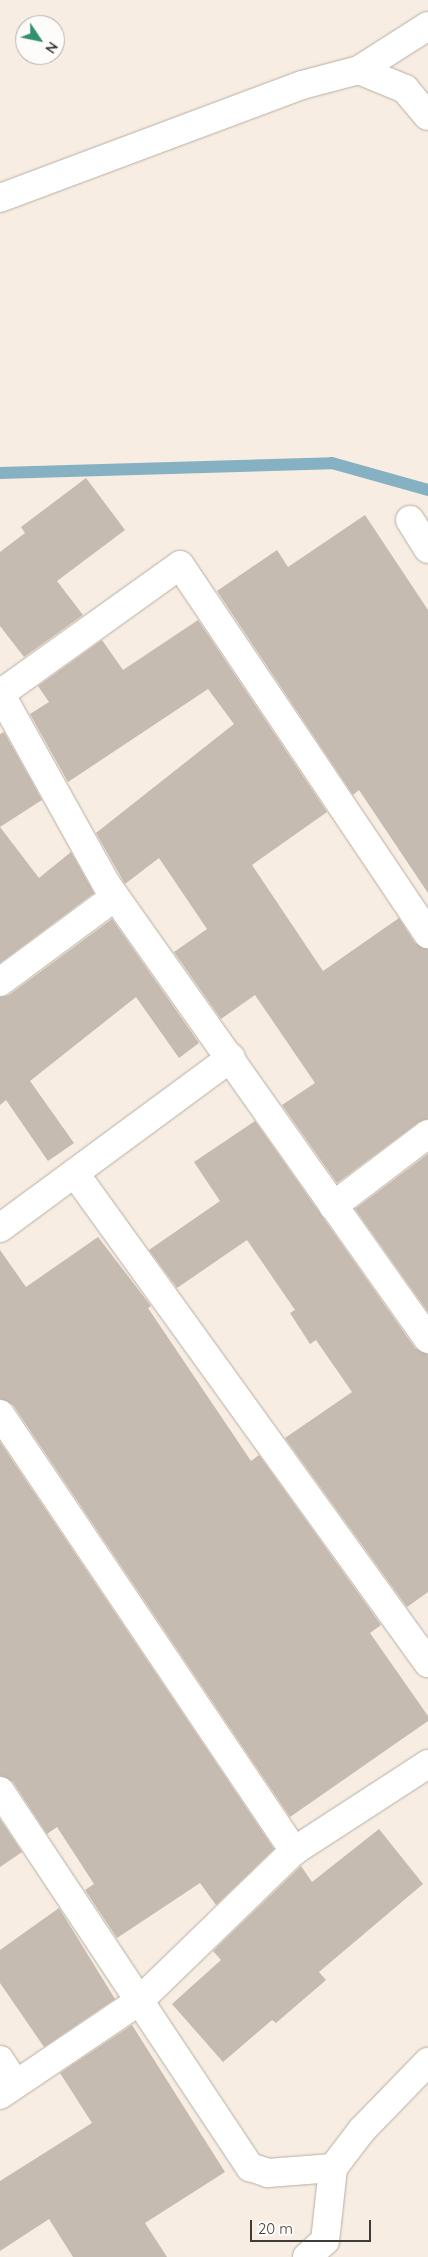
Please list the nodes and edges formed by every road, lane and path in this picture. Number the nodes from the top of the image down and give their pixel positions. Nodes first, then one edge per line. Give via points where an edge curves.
1 (428, 26) edge
2 (360, 70) junction
3 (428, 116) edge
4 (0, 198) edge
5 (410, 520) dead end
6 (428, 549) edge
7 (0, 694) edge
8 (115, 897) junction
9 (428, 934) edge
10 (0, 982) edge
11 (231, 1058) junction
12 (428, 1134) edge
13 (76, 1175) junction
14 (333, 1206) junction
15 (0, 1228) edge
16 (428, 1339) edge
17 (0, 1414) edge
18 (428, 1663) edge
19 (428, 1764) edge
20 (0, 1791) edge
21 (294, 1851) junction
22 (138, 2002) junction
23 (0, 2060) edge
24 (428, 2062) edge
25 (8, 2089) edge
26 (333, 2168) junction
27 (307, 2257) edge

1 - 2 street
2 - 3 street via 405,89
2 - 4 street via 302,85
5 - 6 street
7 - 8 street
7 - 9 street via 180,565
8 - 10 street
8 - 11 street
11 - 13 street
11 - 14 street
12 - 14 street
13 - 15 street via 27,1206
13 - 18 street
14 - 16 street
17 - 21 street
19 - 21 street
20 - 22 street
21 - 22 street
22 - 25 street
22 - 26 street via 250,2167 268,2173
23 - 25 street
24 - 26 street via 362,2130
26 - 27 street via 326,2241

